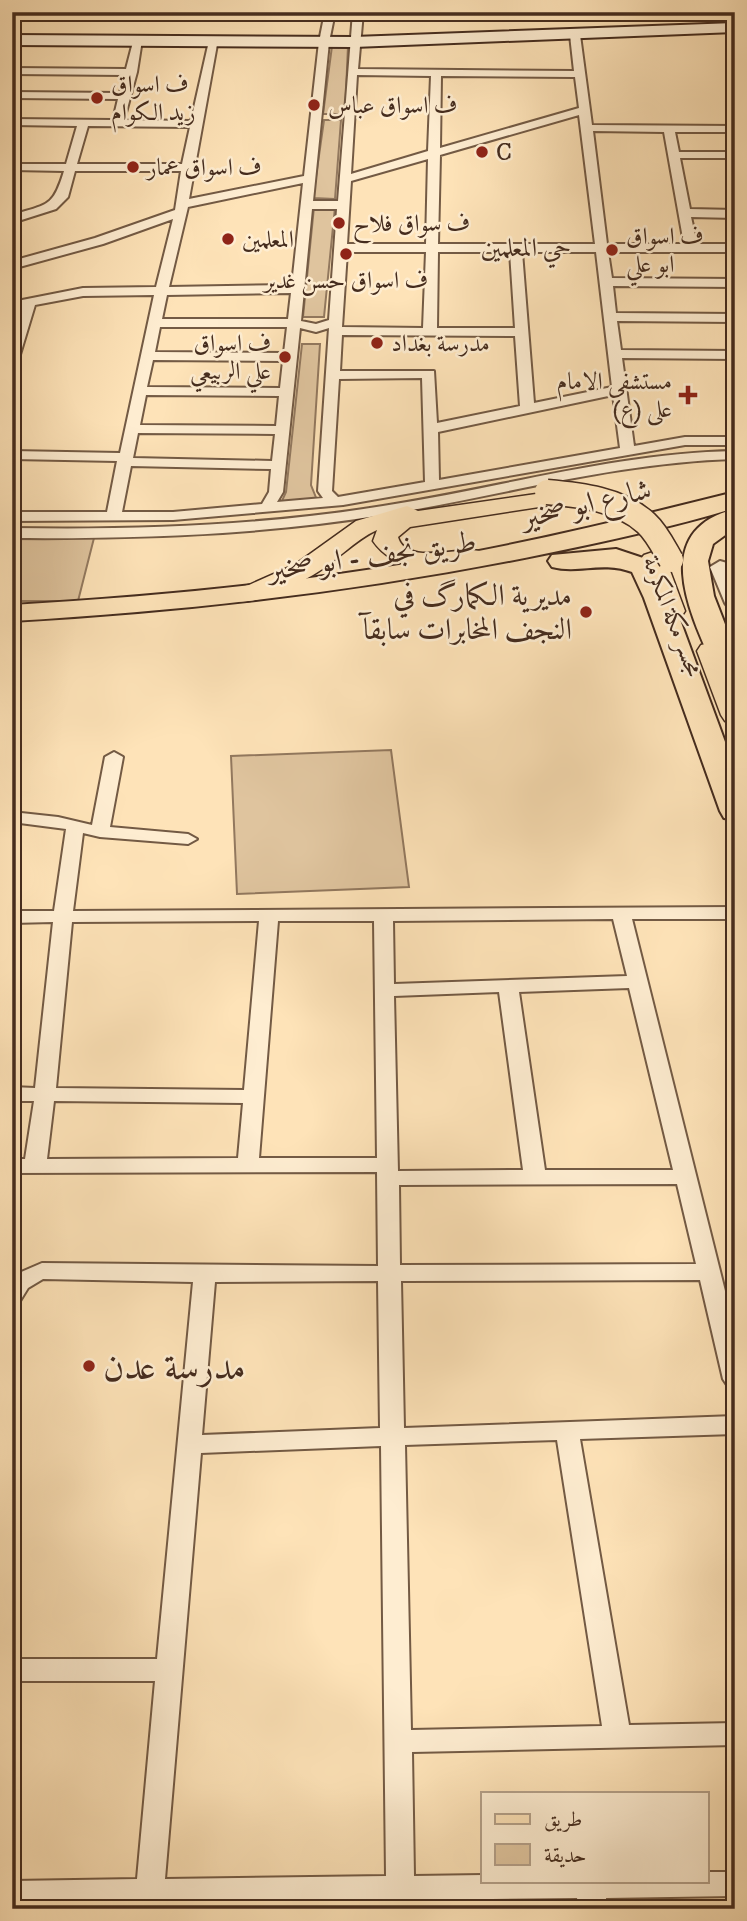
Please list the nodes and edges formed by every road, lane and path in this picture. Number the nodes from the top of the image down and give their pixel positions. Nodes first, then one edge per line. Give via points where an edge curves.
1 (330, 12) edge
2 (358, 12) edge
3 (735, 20) edge
4 (710, 25) junction
5 (687, 26) junction
6 (735, 27) edge
7 (12, 32) edge
8 (575, 35) junction
9 (39, 36) junction
10 (64, 37) junction
11 (325, 38) junction
12 (354, 38) junction
13 (12, 40) edge
14 (214, 41) junction
15 (138, 42) junction
16 (12, 71) edge
17 (132, 72) junction
18 (353, 72) junction
19 (436, 73) junction
20 (579, 74) junction
21 (12, 95) edge
22 (124, 96) junction
23 (584, 110) junction
24 (333, 119) junction
25 (12, 122) edge
26 (83, 123) junction
27 (118, 123) junction
28 (197, 124) junction
29 (586, 128) junction
30 (670, 129) junction
31 (735, 129) edge
32 (434, 153) junction
33 (674, 155) junction
34 (735, 155) edge
35 (12, 167) edge
36 (72, 167) junction
37 (187, 167) junction
38 (310, 178) junction
39 (346, 178) junction
40 (307, 205) junction
41 (344, 205) junction
42 (182, 208) junction
43 (685, 213) junction
44 (735, 214) edge
45 (12, 219) edge
46 (114, 233) junction
47 (342, 248) junction
48 (432, 248) junction
49 (516, 248) junction
50 (601, 248) junction
51 (691, 248) junction
52 (735, 248) edge
53 (12, 256) edge
54 (12, 264) edge
55 (605, 282) junction
56 (735, 284) edge
57 (162, 289) junction
58 (298, 289) junction
59 (30, 301) junction
60 (12, 306) edge
61 (610, 317) junction
62 (735, 318) edge
63 (154, 323) junction
64 (294, 323) junction
65 (337, 326) junction
66 (430, 331) junction
67 (522, 332) junction
68 (335, 346) junction
69 (291, 350) junction
70 (614, 354) junction
71 (735, 355) edge
72 (147, 356) junction
73 (12, 358) edge
74 (334, 374) junction
75 (619, 390) junction
76 (139, 391) junction
77 (286, 392) junction
78 (527, 409) junction
79 (132, 429) junction
80 (430, 429) junction
81 (282, 430) junction
82 (735, 441) edge
83 (627, 450) junction
84 (735, 455) edge
85 (12, 456) edge
86 (125, 460) junction
87 (279, 465) junction
88 (432, 486) junction
89 (545, 496) junction
90 (735, 500) edge
91 (343, 501) junction
92 (261, 510) junction
93 (735, 516) edge
94 (12, 517) edge
95 (113, 518) junction
96 (173, 524) junction
97 (12, 533) edge
98 (552, 545) junction
99 (531, 565) junction
100 (720, 567) dead end
101 (234, 596) junction
102 (735, 603) edge
103 (12, 613) edge
104 (12, 624) edge
105 (720, 684) edge
106 (735, 715) edge
107 (114, 757) dead end
108 (735, 779) edge
109 (735, 811) edge
110 (12, 817) edge
111 (75, 827) junction
112 (100, 832) junction
113 (188, 839) dead end
114 (735, 913) edge
115 (621, 914) junction
116 (383, 915) junction
117 (269, 916) junction
118 (12, 917) edge
119 (62, 917) junction
120 (637, 982) junction
121 (508, 986) junction
122 (385, 990) junction
123 (12, 1094) edge
124 (47, 1094) junction
125 (253, 1097) junction
126 (248, 1165) junction
127 (12, 1166) edge
128 (36, 1166) junction
129 (388, 1171) junction
130 (536, 1177) junction
131 (685, 1177) junction
132 (708, 1272) junction
133 (390, 1273) junction
134 (205, 1274) junction
135 (12, 1295) edge
136 (735, 1379) edge
137 (735, 1425) edge
138 (567, 1431) junction
139 (393, 1437) junction
140 (190, 1444) junction
141 (12, 1670) edge
142 (170, 1670) junction
143 (735, 1734) edge
144 (617, 1736) junction
145 (398, 1741) junction
146 (735, 1884) edge
147 (12, 1893) edge
148 (592, 1897) edge
149 (401, 1899) edge
150 (149, 1900) edge

1 - 11 street
2 - 12 street
3 - 4 main road
4 - 5 main road
4 - 6 main road
5 - 8 main road
5 - 12 main road
7 - 9 main road
8 - 12 main road
8 - 20 street
9 - 10 main road
9 - 13 main road
10 - 11 main road
10 - 15 main road
11 - 12 main road
11 - 14 main road
11 - 24 street
12 - 18 street
14 - 15 main road
14 - 28 street
15 - 17 street
16 - 17 street
17 - 22 street
18 - 19 street
18 - 24 street
19 - 20 street
19 - 32 street
20 - 23 street
21 - 22 street
22 - 27 street
23 - 29 street
23 - 32 street
24 - 38 street
24 - 39 street
25 - 26 street
26 - 27 street
26 - 36 street
27 - 28 street
28 - 37 street
29 - 30 street
29 - 50 street
30 - 31 street
30 - 33 street
32 - 39 street
32 - 48 street
33 - 34 street
33 - 43 street
35 - 36 street
36 - 37 street
36 - 45 street via 62,197 52,206
37 - 42 street
38 - 40 street
38 - 42 street
39 - 41 street
40 - 41 street
40 - 58 street
41 - 47 street
42 - 46 street
42 - 57 street
43 - 44 street
43 - 51 street
46 - 53 street
46 - 54 street
47 - 48 street
47 - 65 street
48 - 49 street
48 - 66 street
49 - 50 street
49 - 67 street
50 - 51 street
50 - 55 street
51 - 52 street
55 - 56 street
55 - 61 street
57 - 58 street
57 - 59 street via 83,292
57 - 63 street
58 - 64 street
59 - 60 street
59 - 73 street
61 - 62 street
61 - 70 street
63 - 64 street
63 - 72 street
64 - 65 street
64 - 69 street
65 - 66 street
65 - 68 street
66 - 67 street
67 - 78 street
68 - 69 street via 315,339
68 - 74 street
69 - 72 street
69 - 77 street
70 - 71 street
70 - 75 street
72 - 76 street
74 - 80 street via 429,374
74 - 91 street via 324,491 334,502
75 - 78 street
75 - 83 street
76 - 77 street
76 - 79 street
77 - 81 street
78 - 80 street
79 - 81 street
79 - 86 street
80 - 88 street
81 - 87 street
82 - 83 street via 685,441
83 - 88 street
84 - 96 street, شارع ابو صخير via 668,458 340,517 223,530
85 - 86 street
86 - 87 street
86 - 95 street
87 - 92 street via 274,498
88 - 91 street
89 - 98 main road, مجسر مكة المكرمة via 404,521 394,526 385,541 398,555 437,561
89 - 101 main road, مجسر مكة المكرمة via 440,507 380,520 353,533 305,569
89 - 105 main road, مجسر مكة المكرمة via 620,520 662,560
90 - 98 highway, شارع ابو صخير
91 - 92 street
92 - 96 street
93 - 99 highway, طريق نجف - ابو صخير
93 - 105 highway via 705,536 694,562
94 - 95 street
95 - 96 street
96 - 97 street, شارع ابو صخير via 126,534
98 - 101 highway, شارع ابو صخير via 411,573
99 - 104 highway, طريق نجف - ابو صخير via 347,594
99 - 109 highway via 616,557 643,567
100 - 102 street
101 - 103 highway, شارع ابو صخير
105 - 106 main road
105 - 108 main road
107 - 112 street
110 - 111 street
111 - 112 street
111 - 119 street
112 - 113 street
114 - 115 street
115 - 116 street
115 - 120 street
116 - 117 street
116 - 122 street
117 - 119 street
117 - 125 street
118 - 119 street
119 - 124 street
120 - 121 street
120 - 131 street
121 - 122 street
121 - 130 street
122 - 129 street
123 - 124 street
124 - 125 street
124 - 128 street
125 - 126 street
126 - 128 street
126 - 129 street
127 - 128 street
129 - 130 street
129 - 133 street
130 - 131 street
131 - 132 street
132 - 133 street
132 - 136 street
133 - 134 street
133 - 139 street
134 - 135 street via 42,1272 27,1275
134 - 140 street
137 - 138 street
138 - 139 street
138 - 144 street
139 - 140 street
139 - 145 street
140 - 142 street
141 - 142 street
142 - 150 street
143 - 144 street
144 - 145 street
145 - 149 street
146 - 148 street
147 - 150 street
148 - 149 street
149 - 150 street

